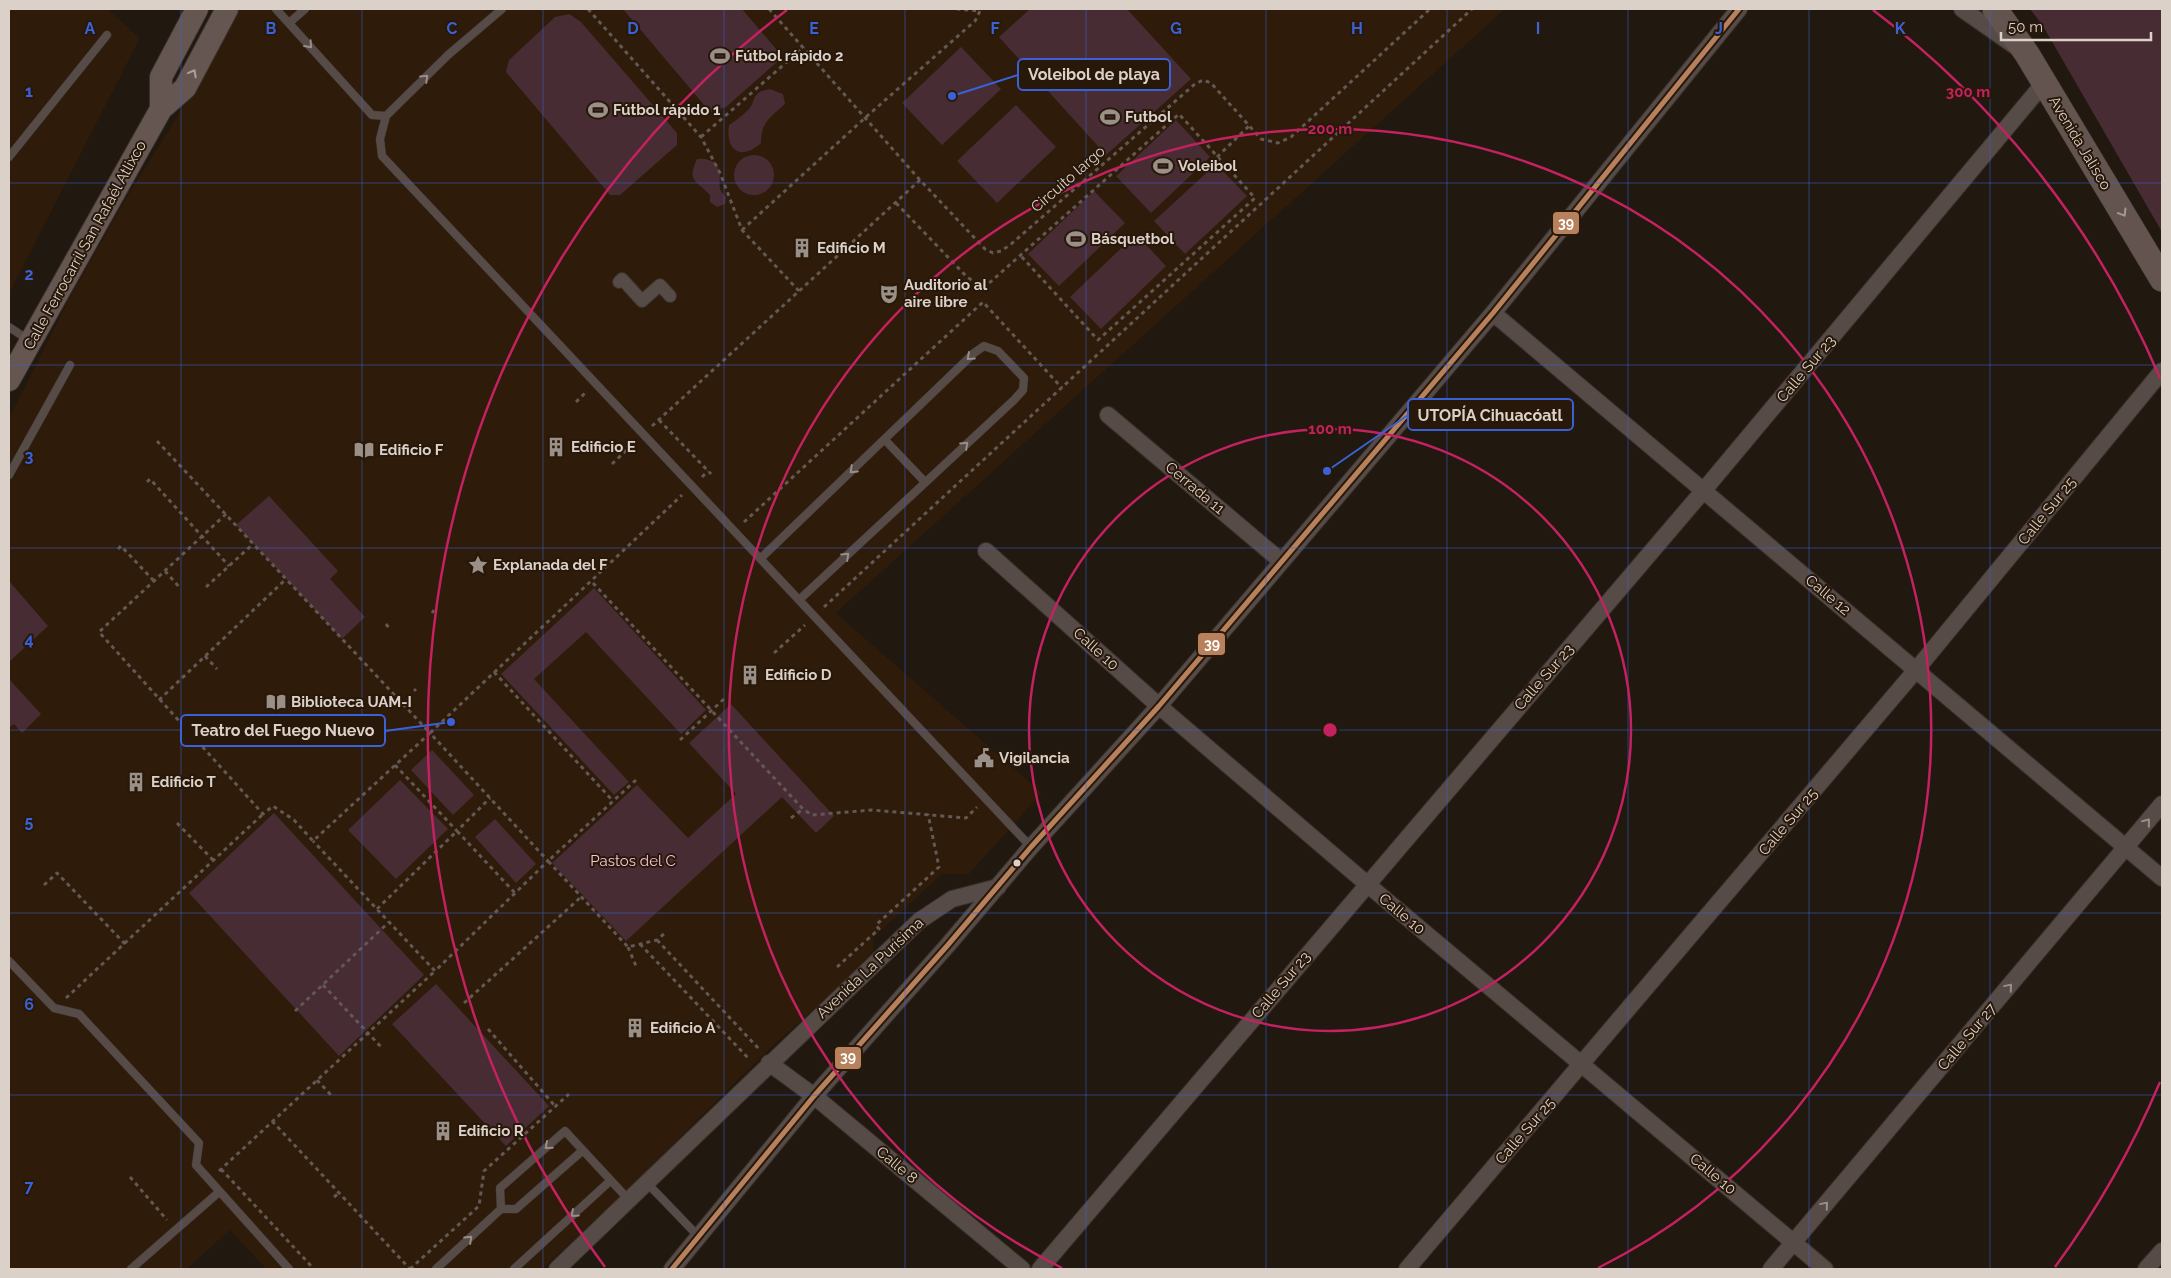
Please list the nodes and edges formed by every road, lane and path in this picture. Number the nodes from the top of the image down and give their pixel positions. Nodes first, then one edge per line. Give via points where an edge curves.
1 (198, 9) edge
2 (227, 9) edge
3 (276, 9) edge
4 (305, 9) edge
5 (502, 9) edge
6 (588, 9) edge
7 (769, 9) edge
8 (958, 9) edge
9 (1430, 9) edge
10 (1472, 9) edge
11 (1739, 9) edge
12 (1962, 9) edge
13 (1995, 9) edge
14 (289, 23) junction
15 (107, 35) dead end
16 (804, 47) junction
17 (2027, 54) junction
18 (2044, 83) junction
19 (161, 110) junction
20 (386, 116) junction
21 (866, 117) junction
22 (1249, 126) junction
23 (701, 138) junction
24 (9, 157) edge
25 (1217, 157) junction
26 (920, 180) junction
27 (896, 203) junction
28 (742, 230) junction
29 (1021, 256) junction
30 (2162, 279) edge
31 (619, 282) dead end
32 (800, 291) junction
33 (670, 296) dead end
34 (1493, 314) junction
35 (9, 326) edge
36 (30, 342) junction
37 (70, 365) dead end
38 (2162, 371) edge
39 (9, 380) edge
40 (1062, 388) junction
41 (1108, 415) dead end
42 (644, 433) junction
43 (885, 440) junction
44 (157, 441) dead end
45 (612, 464) dead end
46 (711, 474) dead end
47 (9, 475) edge
48 (147, 482) dead end
49 (925, 482) junction
50 (1704, 490) junction
51 (226, 514) junction
52 (660, 516) dead end
53 (734, 531) junction
54 (202, 537) junction
55 (253, 544) junction
56 (118, 549) dead end
57 (986, 551) dead end
58 (761, 558) junction
59 (1281, 561) junction
60 (229, 566) junction
61 (165, 571) junction
62 (286, 578) junction
63 (154, 581) junction
64 (593, 583) dead end
65 (206, 587) dead end
66 (181, 589) dead end
67 (799, 600) junction
68 (814, 616) junction
69 (774, 653) dead end
70 (205, 656) junction
71 (218, 670) dead end
72 (1916, 670) junction
73 (494, 672) dead end
74 (726, 697) dead end
75 (159, 700) junction
76 (1159, 706) junction
77 (712, 711) junction
78 (430, 733) junction
79 (680, 740) dead end
80 (396, 765) junction
81 (636, 780) dead end
82 (490, 798) junction
83 (613, 801) junction
84 (2162, 804) edge
85 (803, 809) junction
86 (262, 814) junction
87 (928, 814) junction
88 (791, 818) dead end
89 (966, 818) dead end
90 (177, 823) dead end
91 (458, 831) junction
92 (313, 841) junction
93 (1031, 847) junction
94 (2127, 848) junction
95 (213, 861) junction
96 (548, 861) junction
97 (2162, 878) edge
98 (1367, 884) junction
99 (44, 885) dead end
100 (998, 887) junction
101 (515, 893) junction
102 (581, 897) junction
103 (377, 909) junction
104 (389, 922) junction
105 (665, 933) dead end
106 (657, 940) junction
107 (125, 944) junction
108 (640, 944) junction
109 (628, 947) junction
110 (9, 961) edge
111 (636, 966) dead end
112 (837, 967) dead end
113 (435, 972) junction
114 (324, 985) junction
115 (464, 1003) dead end
116 (54, 1008) junction
117 (295, 1011) dead end
118 (488, 1029) dead end
119 (368, 1033) junction
120 (382, 1048) dead end
121 (769, 1063) junction
122 (1582, 1065) junction
123 (317, 1080) junction
124 (569, 1094) dead end
125 (331, 1095) dead end
126 (814, 1096) junction
127 (555, 1106) junction
128 (272, 1121) junction
129 (582, 1151) junction
130 (221, 1169) junction
131 (130, 1177) dead end
132 (209, 1180) junction
133 (610, 1181) junction
134 (647, 1183) junction
135 (219, 1192) junction
136 (339, 1193) junction
137 (334, 1198) dead end
138 (629, 1200) junction
139 (501, 1209) junction
140 (176, 1230) junction
141 (699, 1237) junction
142 (1794, 1242) junction
143 (2162, 1251) edge
144 (131, 1269) edge
145 (289, 1269) edge
146 (314, 1269) edge
147 (410, 1269) edge
148 (436, 1269) edge
149 (514, 1269) edge
150 (557, 1269) edge
151 (672, 1269) edge
152 (1022, 1269) edge
153 (1040, 1269) edge
154 (1407, 1269) edge
155 (1770, 1269) edge
156 (1825, 1269) edge
157 (2146, 1269) edge

1 - 19 main road, Calle Ferrocarril San Rafaél Atlixco via 161,77
19 -> 2 main road, Calle Ferrocarril San Rafaél Atlixco via 185,88
3 - 14 lane
4 - 14 lane
20 -> 5 lane via 448,55
6 - 23 path
7 - 16 path, Circuito largo
8 - 21 path via 980,11 976,21
9 - 22 path, Circuito largo via 1291,138 1278,143 1262,139
10 - 40 path
11 - 34 street
12 - 17 street
13 - 17 main road, Avenida Jalisco
14 -> 20 lane via 372,115
15 - 24 lane
16 - 21 path, Circuito largo
16 - 23 path
17 - 18 main road, Avenida Jalisco
18 -> 30 main road, Avenida Jalisco
18 - 50 street, Calle Sur 23
19 - 36 main road, Calle Ferrocarril San Rafaél Atlixco
20 - 42 lane via 380,139 382,156
21 - 26 path, Circuito largo
21 - 28 path
22 - 25 path
22 - 26 path, Circuito largo via 1211,83 1203,80 1010,245 993,253
23 - 28 path via 720,173
25 - 29 path via 1179,114
25 - 29 path via 1255,198 1098,340
26 - 27 path
27 - 29 path via 967,278 979,285 987,285
27 - 32 path
28 - 32 path
31 - 33 street via 622,278 642,300 660,285
32 - 46 path via 659,420
34 - 50 street, Calle 12
34 - 59 street
35 - 36 lane
36 - 39 main road, Calle Ferrocarril San Rafaél Atlixco
37 - 47 lane
38 - 72 street, Calle Sur 25
40 - 53 path via 983,302
40 - 68 path
41 - 59 street, Cerrada 11
42 - 45 path
42 - 53 lane
43 - 49 lane
49 -> 43 lane via 1014,400 1023,390 1024,378 998,351 984,346
43 -> 58 lane
44 - 51 path
48 - 54 path via 150,479
67 -> 49 lane
50 - 72 street, Calle 12
50 - 98 street, Calle Sur 23
51 - 54 path
51 - 55 path
52 - 78 path
53 - 58 lane
54 - 60 path
54 - 61 path
55 - 60 path
55 - 62 path
56 - 63 path via 122,546
57 - 76 street, Calle 10
58 - 67 lane
59 - 76 street
60 - 65 path
61 - 63 path
61 - 66 path
62 - 70 path
62 - 78 path
63 - 75 path via 99,632
64 - 77 path
67 - 68 lane
68 - 69 path
68 - 93 lane
70 - 71 path
70 - 75 path
72 - 94 street, Calle 12
72 - 122 street, Calle Sur 25
73 - 83 path
74 - 77 path
75 - 86 path
76 - 93 street
76 - 98 street, Calle 10
77 - 79 path
77 - 85 path
78 - 80 path
78 - 82 path
80 - 91 path
80 - 92 path
81 - 83 path
82 - 91 path
82 - 96 path
83 - 96 path
94 -> 84 street, Calle Sur 27
85 - 87 path via 812,815 872,810
85 - 88 path
86 - 92 path via 273,806 294,820
86 - 95 path
87 - 89 path
87 - 112 path via 939,867 876,925 879,929
90 - 95 path
91 - 101 path
91 - 103 path
92 - 103 path
93 - 100 street
94 - 97 street, Calle 12
142 -> 94 street, Calle Sur 27
95 - 107 path
96 - 101 path
96 - 102 path
98 - 122 street, Calle 10
98 - 153 street, Calle Sur 23
99 - 107 path via 57,872
100 - 121 street, Avenida La Purísima via 952,899 919,920
100 - 126 street
101 - 113 path
102 - 109 path
102 - 115 path
103 - 104 path
104 - 113 path
104 - 114 path
105 - 106 path
106 - 108 path
106 - 121 path
107 - 116 path
108 - 109 path
108 - 121 path via 754,1064
109 - 111 path
110 - 116 lane
113 - 119 path
114 - 117 path
114 - 119 path
116 - 132 lane via 79,1014 199,1143 196,1165
118 - 127 path
119 - 120 path
119 - 123 path
121 - 126 street, Calle 8
121 - 134 street, Avenida La Purísima
122 - 142 street, Calle 10
122 - 154 street, Calle Sur 25
123 - 125 path
123 - 128 path
124 - 127 path
126 - 141 street
126 - 152 street, Calle 8
127 - 147 path via 484,1172 479,1206
128 - 130 path
128 - 136 path
129 - 133 lane
129 - 139 lane via 516,1209
129 -> 139 lane via 564,1131 500,1188
130 - 132 path
130 - 146 path
131 - 140 path
132 - 135 lane
133 - 138 lane
133 -> 149 lane
134 - 138 street, Avenida La Purísima
134 - 141 lane
135 - 140 lane
135 - 145 lane
136 - 137 path
136 - 147 path
138 - 150 street, Avenida La Purísima
148 -> 139 lane
140 - 144 lane
141 - 151 street
142 - 155 street, Calle Sur 27
142 - 156 street, Calle 10
143 - 157 street

